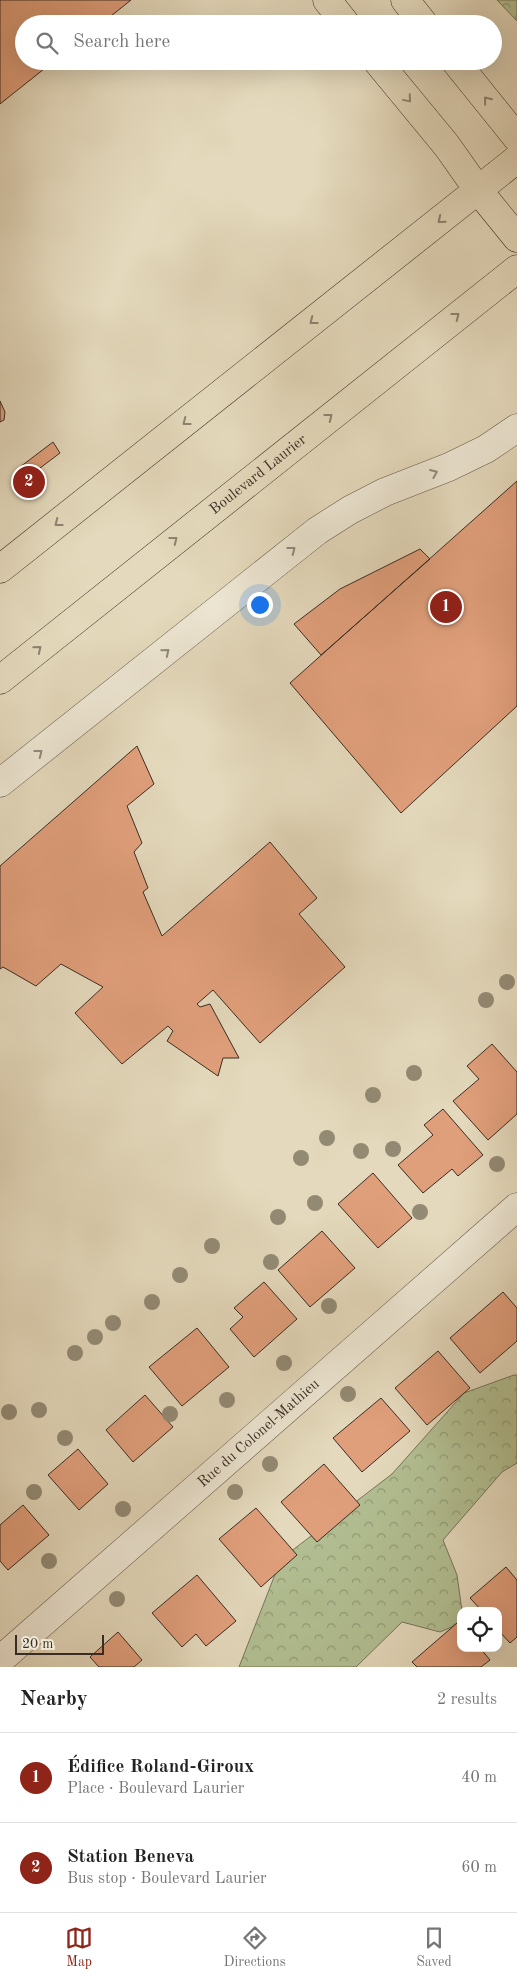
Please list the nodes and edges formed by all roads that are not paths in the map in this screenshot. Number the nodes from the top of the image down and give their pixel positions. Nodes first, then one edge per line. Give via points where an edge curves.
1 (327, 0) edge
2 (405, 0) edge
3 (339, 15) edge
4 (417, 15) edge
5 (384, 70) edge
6 (462, 70) edge
7 (517, 138) edge
8 (517, 159) edge
9 (478, 190) junction
10 (517, 238) edge
11 (517, 269) edge
12 (517, 428) edge
13 (0, 569) edge
14 (0, 680) edge
15 (0, 783) edge
16 (517, 1207) edge
17 (0, 1660) edge

1 - 3 main road
2 - 4 main road
5 -> 9 main road via 447,146
7 -> 6 main road
8 - 9 main road
9 - 10 main road
9 -> 13 main road
14 -> 11 main road, Boulevard Laurier
15 -> 12 street via 317,531 385,492 486,449
16 - 17 street, Rue du Colonel-Mathieu

